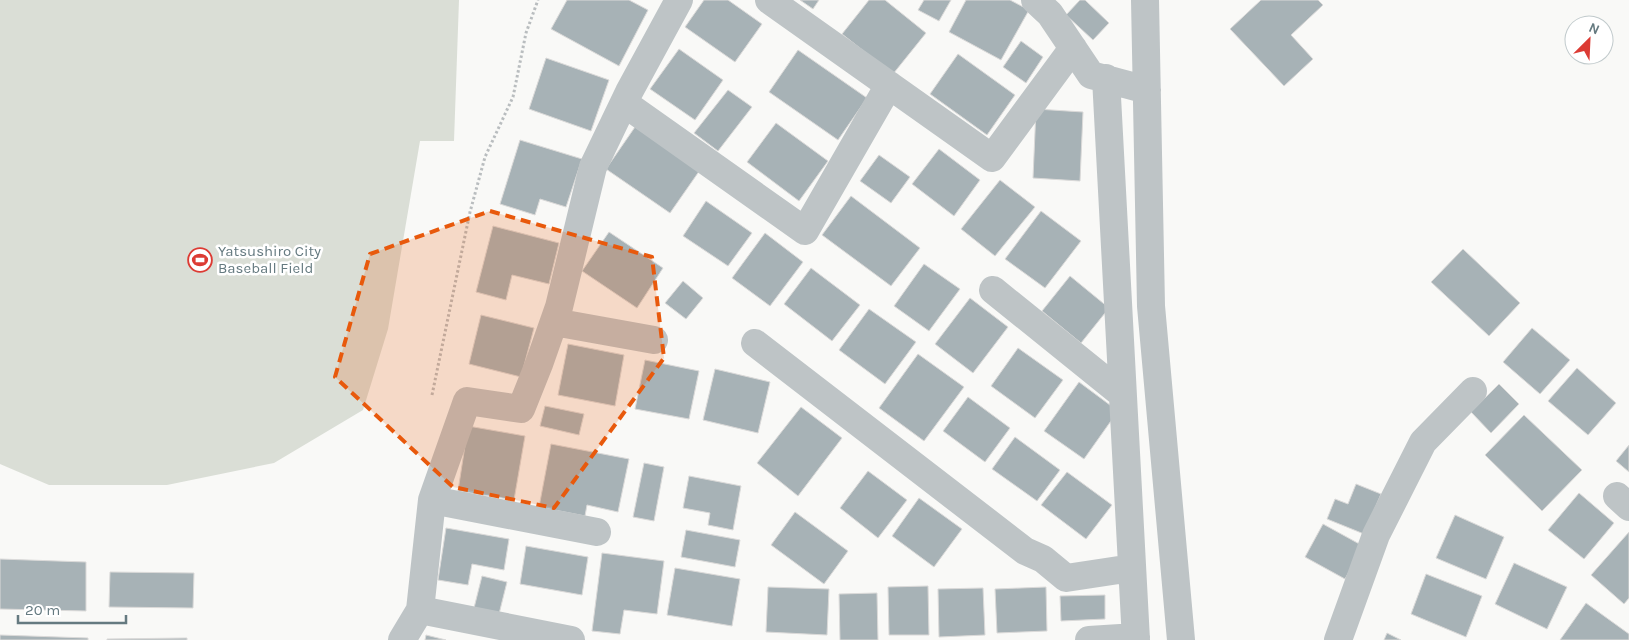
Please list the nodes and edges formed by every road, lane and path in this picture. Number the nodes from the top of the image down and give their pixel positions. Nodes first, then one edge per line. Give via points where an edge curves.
1 (538, 0) edge
2 (679, 0) edge
3 (769, 0) edge
4 (1035, 0) edge
5 (1145, 0) edge
6 (1073, 48) junction
7 (1106, 78) junction
8 (889, 86) junction
9 (1147, 90) junction
10 (624, 103) junction
11 (993, 290) dead end
12 (554, 322) junction
13 (654, 340) dead end
14 (755, 343) dead end
15 (1473, 391) dead end
16 (1122, 394) junction
17 (430, 404) dead end
18 (432, 500) junction
19 (597, 532) dead end
20 (1132, 568) junction
21 (420, 610) junction
22 (1136, 638) edge
23 (402, 640) edge
24 (571, 640) edge
25 (1088, 640) edge
26 (1181, 640) edge
27 (1338, 640) edge

1 - 17 path via 526,33 513,97 485,158 470,212
2 - 10 street
3 - 8 street
4 - 6 street via 1050,14
5 - 9 street
6 - 7 street via 1091,74
6 - 8 street via 992,158
7 - 9 street
7 - 16 street
8 - 10 street via 804,231
9 - 26 street via 1151,306
10 - 12 street via 593,167
11 - 16 street
12 - 13 street
12 - 18 street via 521,409 467,401
14 - 20 street via 1024,550 1043,559 1066,578
15 - 27 street via 1423,442 1376,535
16 - 20 street
18 - 19 street
18 - 21 street
20 - 22 street
21 - 23 street
21 - 24 street
22 - 25 street

